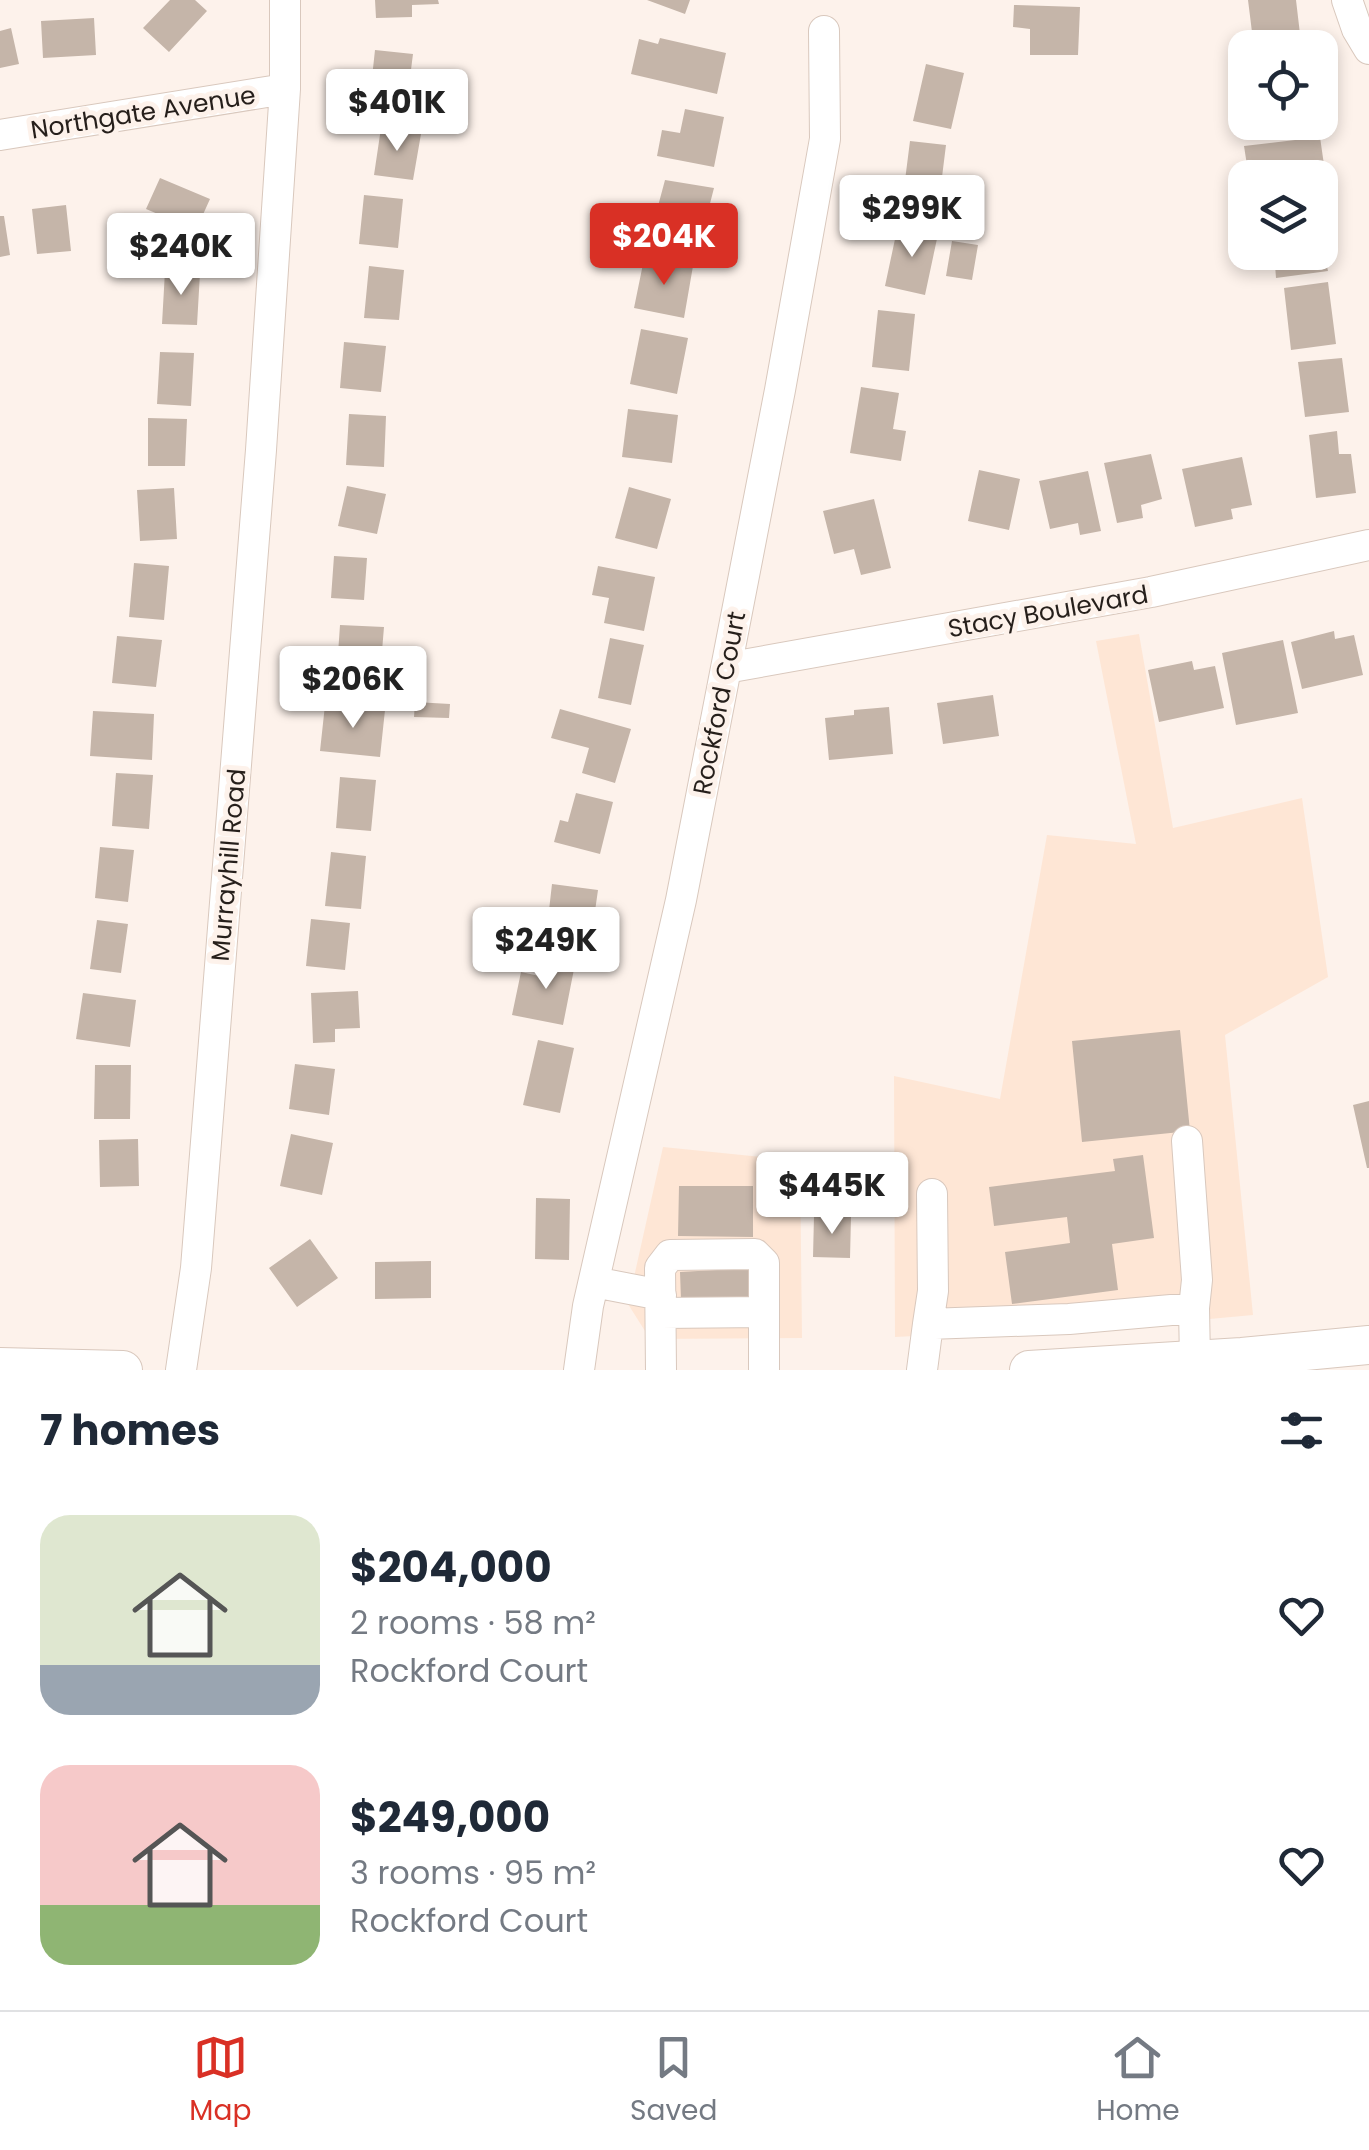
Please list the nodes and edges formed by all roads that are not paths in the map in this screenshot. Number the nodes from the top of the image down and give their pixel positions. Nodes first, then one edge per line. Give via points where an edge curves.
1 (285, 0) edge
2 (1347, 0) edge
3 (824, 30) dead end
4 (1369, 49) edge
5 (286, 89) junction
6 (0, 135) edge
7 (1369, 545) edge
8 (726, 668) junction
9 (1187, 1141) dead end
10 (932, 1194) dead end
11 (594, 1282) junction
12 (661, 1304) junction
13 (1194, 1308) junction
14 (764, 1312) junction
15 (928, 1324) junction
16 (1369, 1345) edge
17 (1195, 1360) junction
18 (1319, 1360) edge
19 (0, 1367) edge
20 (123, 1370) edge
21 (181, 1370) edge
22 (579, 1370) edge
23 (661, 1370) edge
24 (764, 1370) edge
25 (922, 1370) edge
26 (1029, 1370) edge

1 - 5 street, Murrayhill Road
2 - 4 street
3 - 8 street, Rockford Court via 825,140
5 - 6 street, Northgate Avenue
5 - 21 street, Murrayhill Road via 196,1268
7 - 8 street, Stacy Boulevard via 1152,592
8 - 11 street, Rockford Court
9 - 13 street
10 - 15 street
11 - 12 street
11 - 22 street, Rockford Court
12 - 14 street
12 - 14 street via 660,1268 670,1255 755,1254 764,1263
12 - 23 street
13 - 15 street
13 - 17 street
14 - 24 street
15 - 25 street
16 - 18 main road
17 - 18 main road
17 - 26 main road
19 - 20 main road

